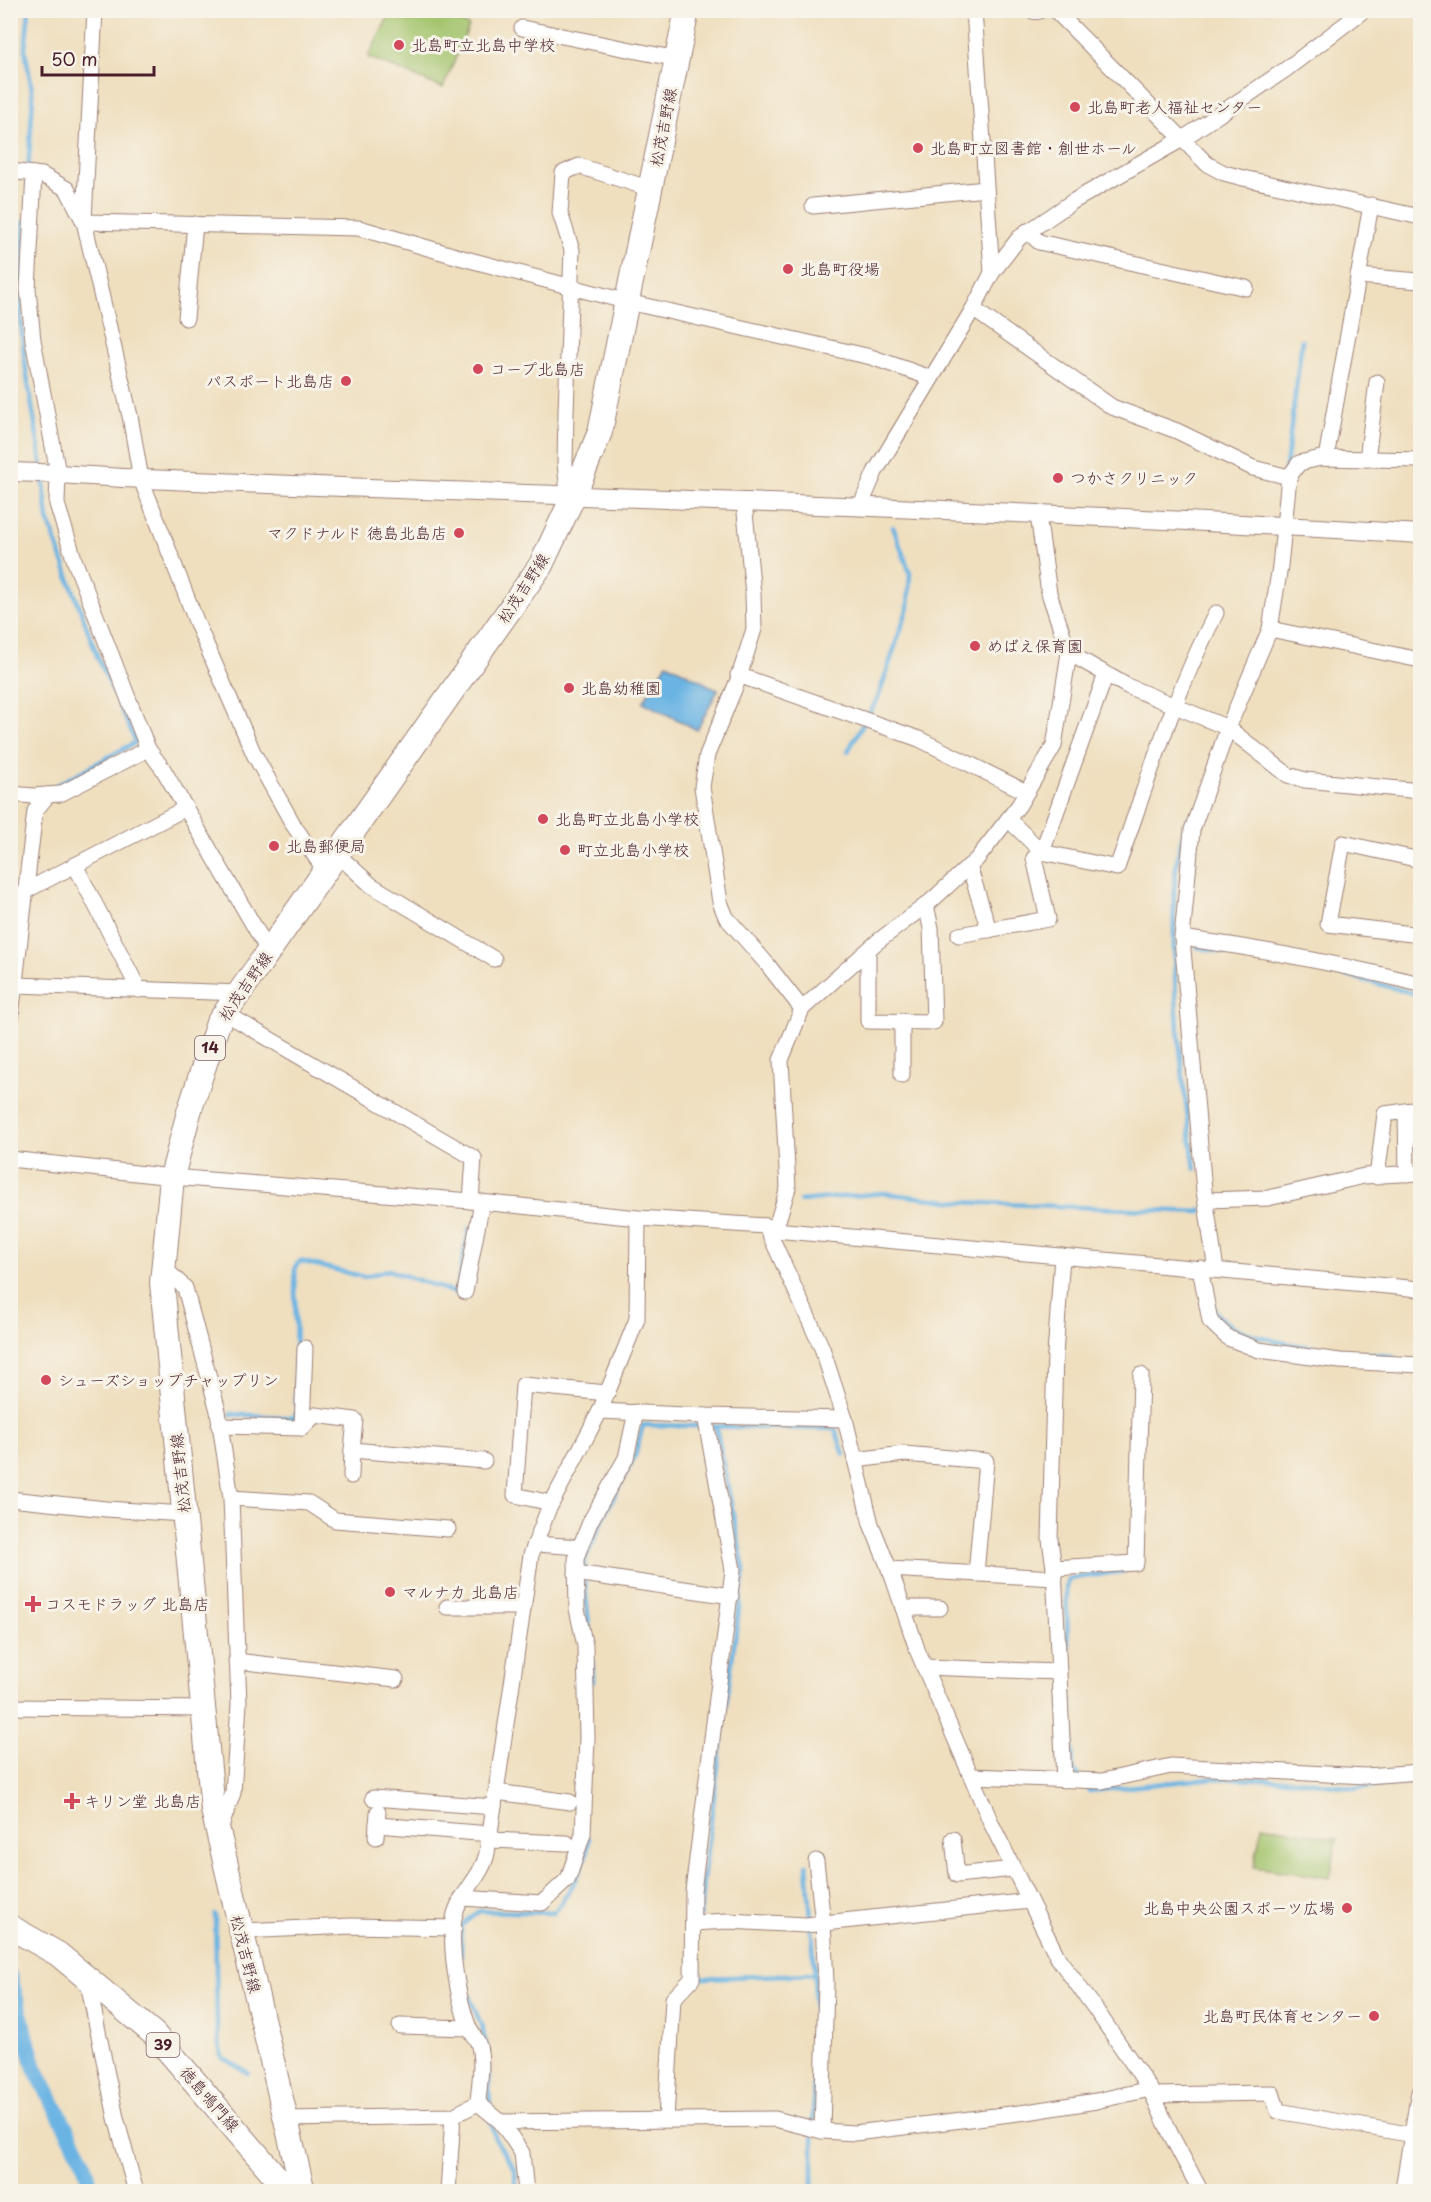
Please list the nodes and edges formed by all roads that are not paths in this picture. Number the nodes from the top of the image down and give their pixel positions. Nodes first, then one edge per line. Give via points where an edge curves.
1 (95, 10) edge
2 (687, 10) edge
3 (974, 10) edge
4 (1055, 10) edge
5 (1364, 10) edge
6 (522, 28) dead end
7 (677, 59) junction
8 (1184, 138) junction
9 (10, 171) edge
10 (34, 174) junction
11 (651, 189) junction
12 (986, 189) junction
13 (1371, 205) junction
14 (813, 206) dead end
15 (1420, 217) edge
16 (84, 222) junction
17 (195, 224) junction
18 (1027, 231) junction
19 (992, 273) junction
20 (1358, 276) junction
21 (1420, 280) edge
22 (570, 287) junction
23 (1246, 288) dead end
24 (628, 302) junction
25 (973, 309) junction
26 (186, 318) dead end
27 (931, 378) junction
28 (1377, 382) dead end
29 (1326, 458) junction
30 (1367, 459) junction
31 (1420, 460) edge
32 (10, 472) edge
33 (47, 473) junction
34 (1289, 477) junction
35 (141, 479) junction
36 (571, 495) junction
37 (744, 502) junction
38 (860, 507) junction
39 (1038, 515) junction
40 (1282, 526) junction
41 (1420, 534) edge
42 (1216, 613) dead end
43 (1270, 629) junction
44 (1069, 653) junction
45 (1420, 660) edge
46 (1106, 674) junction
47 (738, 675) junction
48 (1173, 705) junction
49 (1228, 728) junction
50 (148, 749) junction
51 (1026, 792) junction
52 (1420, 792) edge
53 (10, 794) edge
54 (48, 795) junction
55 (186, 808) junction
56 (1008, 819) junction
57 (1042, 852) junction
58 (1420, 860) edge
59 (332, 863) junction
60 (75, 865) junction
61 (969, 866) junction
62 (27, 890) junction
63 (926, 905) junction
64 (989, 930) junction
65 (959, 935) dead end
66 (1420, 935) edge
67 (1182, 938) junction
68 (868, 951) junction
69 (269, 952) junction
70 (494, 959) dead end
71 (1420, 984) edge
72 (139, 990) junction
73 (240, 993) junction
74 (14, 994) edge
75 (802, 1009) junction
76 (225, 1014) junction
77 (902, 1021) junction
78 (10, 1025) edge
79 (902, 1075) dead end
80 (1413, 1110) edge
81 (10, 1158) edge
82 (1414, 1174) edge
83 (172, 1177) junction
84 (1377, 1177) junction
85 (1206, 1200) junction
86 (477, 1202) junction
87 (638, 1218) junction
88 (770, 1228) junction
89 (1062, 1256) junction
90 (163, 1267) junction
91 (1200, 1268) junction
92 (1216, 1270) junction
93 (1420, 1289) edge
94 (465, 1292) dead end
95 (305, 1348) dead end
96 (1420, 1365) edge
97 (1141, 1375) dead end
98 (607, 1394) junction
99 (600, 1411) junction
100 (636, 1412) junction
101 (705, 1416) junction
102 (844, 1419) junction
103 (219, 1426) junction
104 (302, 1428) junction
105 (352, 1450) junction
106 (855, 1460) junction
107 (484, 1461) dead end
108 (351, 1476) dead end
109 (231, 1498) junction
110 (10, 1499) edge
111 (551, 1503) junction
112 (184, 1514) junction
113 (448, 1529) dead end
114 (535, 1545) junction
115 (580, 1547) junction
116 (889, 1569) junction
117 (576, 1573) junction
118 (1054, 1573) junction
119 (976, 1574) junction
120 (731, 1596) junction
121 (447, 1607) dead end
122 (522, 1607) junction
123 (903, 1608) junction
124 (940, 1608) dead end
125 (236, 1661) junction
126 (924, 1667) junction
127 (1059, 1672) junction
128 (396, 1679) dead end
129 (10, 1707) edge
130 (203, 1709) junction
131 (1420, 1772) edge
132 (972, 1776) junction
133 (1064, 1780) junction
134 (495, 1799) junction
135 (570, 1802) dead end
136 (218, 1837) junction
137 (490, 1837) junction
138 (953, 1839) dead end
139 (567, 1843) dead end
140 (816, 1861) dead end
141 (1013, 1869) junction
142 (462, 1898) junction
143 (1029, 1901) junction
144 (693, 1923) junction
145 (823, 1923) junction
146 (10, 1928) edge
147 (454, 1928) junction
148 (240, 1931) junction
149 (87, 1978) junction
150 (400, 2026) dead end
151 (469, 2028) junction
152 (1151, 2092) junction
153 (1420, 2094) edge
154 (478, 2103) junction
155 (453, 2116) junction
156 (286, 2119) junction
157 (666, 2119) junction
158 (501, 2122) junction
159 (822, 2131) junction
160 (1413, 2135) junction
161 (136, 2192) edge
162 (289, 2192) edge
163 (303, 2192) edge
164 (448, 2192) edge
165 (526, 2192) edge
166 (1201, 2192) edge
167 (1404, 2192) edge

1 - 16 street
2 - 7 main road, 松茂吉野線 / 14
3 - 12 street
4 - 8 street
5 - 8 street via 1285,70
6 - 7 street
7 - 11 main road, 松茂吉野線 / 14
8 - 13 street via 1207,164 1224,173
8 - 18 street
9 - 10 street
10 - 16 street via 67,189
10 - 33 street via 28,289
11 - 22 street via 579,166 563,173 560,213 572,250
11 - 24 main road, 松茂吉野線 / 14
12 - 14 street
12 - 19 street
13 - 15 street
13 - 20 street
16 - 17 street
16 - 35 street
17 - 22 street via 359,228
17 - 26 street
18 - 19 street
18 - 23 street via 1039,242
19 - 25 street
20 - 21 street
20 - 29 street
22 - 24 street
22 - 36 street via 565,452
24 - 27 street via 871,357
24 - 36 main road, 松茂吉野線 / 14 via 600,432
25 - 27 street
25 - 34 street via 1112,407 1178,431 1254,468
27 - 38 street via 875,472
28 - 30 street
29 - 30 street
29 - 34 street via 1299,463
30 - 31 street
32 - 33 street
33 - 35 street
33 - 50 street via 75,562
34 - 40 street
35 - 36 street
35 - 59 street via 198,626 254,754 294,826
36 - 37 street
36 - 59 main road, 松茂吉野線 / 14 via 541,565
37 - 38 street
37 - 47 street via 754,629
38 - 39 street
39 - 40 street
39 - 44 street via 1049,593
40 - 41 street
40 - 43 street
42 - 48 street
43 - 45 street
43 - 49 street
44 - 46 street
44 - 51 street via 1053,746
46 - 48 street
46 - 57 street
47 - 51 street via 919,739
47 - 75 street via 707,755 702,787 720,902 726,917
48 - 49 street
48 - 57 street via 1117,868
49 - 52 street via 1288,775
49 - 67 street via 1192,830
50 - 54 street via 60,794
50 - 55 street
51 - 56 street
53 - 54 street
54 - 62 street via 35,811
55 - 60 street
55 - 69 street
56 - 57 street
56 - 61 street
57 - 64 street via 1034,858 1048,920
58 - 66 street via 1343,843 1328,924
59 - 69 main road, 松茂吉野線 / 14
59 - 70 street
60 - 62 street
60 - 72 street
61 - 63 street
61 - 64 street
62 - 74 street
63 - 68 street
63 - 77 street via 931,927 934,1022
64 - 65 street
67 - 71 street via 1260,949 1396,985
67 - 85 street
68 - 75 street
68 - 77 street via 868,1020
69 - 73 main road, 松茂吉野線 / 14
72 - 73 street
72 - 74 street
73 - 76 main road, 松茂吉野線 / 14
74 - 78 street
75 - 88 street via 781,1060 789,1188
76 - 83 main road, 松茂吉野線 / 14 via 218,1023 189,1112
76 - 86 street via 474,1158
77 - 79 street
80 - 82 street
80 - 84 street via 1384,1114
81 - 83 street
82 - 84 street
83 - 86 street
83 - 90 main road, 松茂吉野線 / 14
84 - 85 street via 1365,1176 1268,1198
85 - 92 street
86 - 87 street
86 - 94 street
87 - 88 street
87 - 98 street via 637,1319
88 - 89 street
88 - 102 street via 822,1348
89 - 91 street
89 - 118 street via 1051,1494
90 - 103 street via 184,1288
90 - 112 main road, 松茂吉野線 / 14
91 - 92 street
91 - 96 street via 1210,1321 1228,1338 1259,1350 1340,1361
92 - 93 street
95 - 104 street
97 - 118 street via 1136,1563
98 - 99 street
98 - 111 street via 523,1385 515,1495
99 - 100 street
99 - 111 street
100 - 101 street
100 - 115 street via 626,1458
101 - 102 street
101 - 120 street via 733,1570
102 - 106 street
103 - 104 street
103 - 109 street
104 - 105 street via 315,1415 355,1420
105 - 107 street
105 - 108 street
106 - 116 street via 871,1524
106 - 119 street via 904,1454 986,1461
109 - 113 street via 309,1503 334,1520
109 - 125 street
110 - 112 street
111 - 114 street
112 - 130 main road, 松茂吉野線 / 14
114 - 115 street
114 - 122 street
115 - 117 street
116 - 119 street
116 - 123 street
117 - 120 street
117 - 142 street via 577,1609 585,1646 587,1738 583,1834 568,1879 542,1903
118 - 119 street
118 - 127 street
120 - 144 street via 693,1891
121 - 122 street
122 - 134 street
123 - 124 street
123 - 126 street
125 - 128 street
125 - 136 street via 239,1704 233,1793
126 - 127 street
126 - 132 street
127 - 133 street
129 - 130 street
130 - 136 main road, 松茂吉野線 / 14
131 - 133 street via 1366,1776 1171,1766 1102,1781
132 - 133 street
132 - 141 street
134 - 135 street
134 - 137 street
134 - 137 street via 376,1818
136 - 148 main road, 松茂吉野線 / 14
137 - 139 street
137 - 142 street via 484,1866
138 - 141 street via 957,1875
140 - 145 street
141 - 143 street
142 - 147 street
143 - 145 street
143 - 152 street via 1058,1958
144 - 145 street
144 - 157 street via 692,1979 673,1999
145 - 159 street via 826,1982
146 - 149 main road, 徳島鳴門線 / 39 via 58,1954
147 - 148 street via 351,1926
147 - 151 street via 452,1955
148 - 156 main road, 松茂吉野線 / 14
149 - 161 street
149 - 162 main road, 徳島鳴門線 / 39 via 154,2034
150 - 151 street
151 - 154 street via 478,2044
152 - 159 street via 972,2120 855,2133
152 - 160 street via 1272,2093 1278,2111
152 - 166 street
153 - 160 street
154 - 155 street
154 - 158 street
155 - 156 street
155 - 164 street
156 - 163 main road, 松茂吉野線 / 14
157 - 158 street
157 - 159 street via 775,2119
158 - 165 street via 522,2153
160 - 167 street

